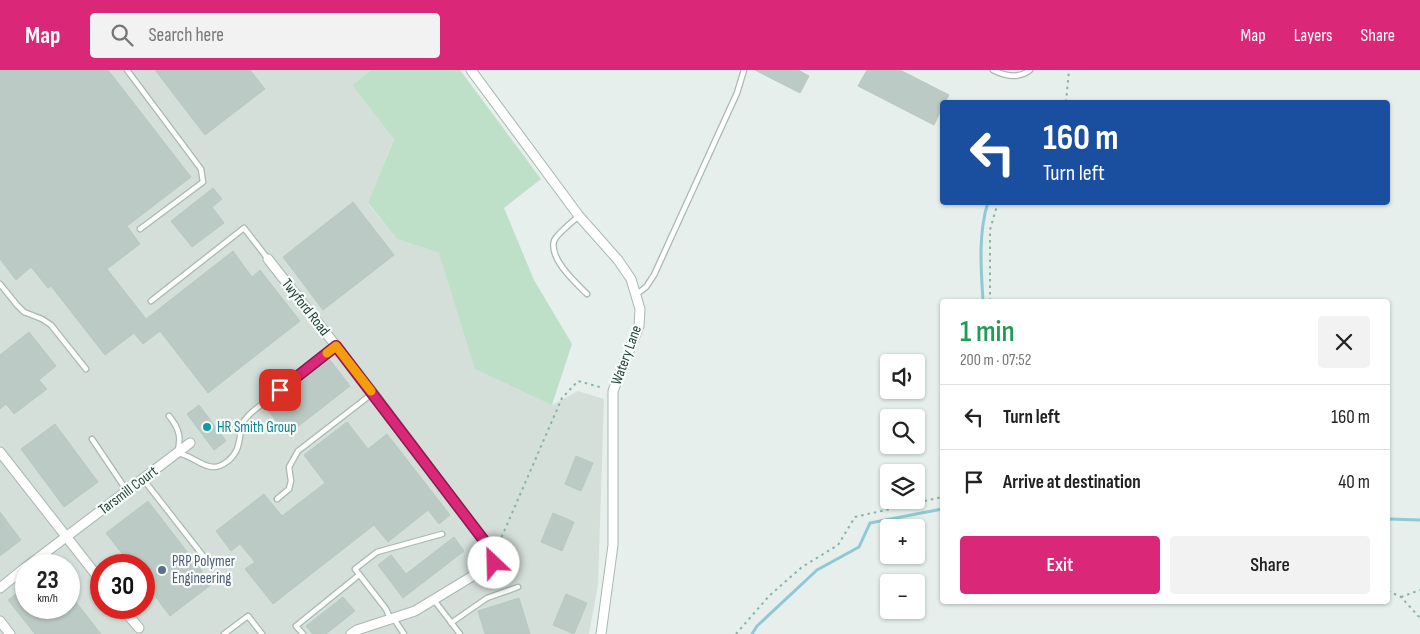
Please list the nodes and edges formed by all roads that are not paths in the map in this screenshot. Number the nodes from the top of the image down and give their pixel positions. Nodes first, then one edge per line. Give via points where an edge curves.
1 (127, 70) edge
2 (471, 70) edge
3 (744, 70) edge
4 (993, 70) edge
5 (1030, 70) edge
6 (579, 216) junction
7 (140, 229) dead end
8 (268, 259) joint
9 (0, 284) edge
10 (587, 294) dead end
11 (637, 294) junction
12 (151, 301) dead end
13 (336, 346) junction
14 (86, 369) dead end
15 (373, 393) junction
16 (169, 416) dead end
17 (92, 439) dead end
18 (190, 443) dead end
19 (0, 452) edge
20 (177, 453) junction
21 (143, 478) junction
22 (127, 491) junction
23 (277, 499) dead end
24 (442, 534) dead end
25 (66, 536) junction
26 (43, 554) edge
27 (211, 566) dead end
28 (90, 567) edge
29 (359, 575) junction
30 (15, 576) edge
31 (518, 587) dead end
32 (0, 588) edge
33 (434, 600) junction
34 (131, 619) edge
35 (393, 619) junction
36 (0, 621) edge
37 (451, 623) junction
38 (139, 628) dead end
39 (10, 634) edge
40 (224, 634) edge
41 (262, 634) edge
42 (303, 634) edge
43 (351, 634) edge
44 (404, 634) edge
45 (460, 634) edge
46 (601, 634) edge

1 - 7 lane via 201,168 203,182
2 - 6 street, Watery Lane
3 - 11 lane via 737,93 654,275
4 - 5 lane via 1015,76
6 - 10 lane via 554,240 554,247 564,269
6 - 11 street, Watery Lane via 618,260
8 - 12 lane via 244,228
8 - 13 street, Twyford Road
9 - 14 lane via 24,312 51,326
11 - 46 street, Watery Lane via 639,326 613,391 613,545
13 - 15 street, Twyford Road
13 - 20 lane via 252,412 244,421 239,448 223,465 207,466 191,456
15 - 23 lane via 298,452 289,467 289,489
15 - 33 street, Twyford Road via 495,555 494,563
16 - 20 lane via 180,432
17 - 22 lane
18 - 20 street, Tarsmill Court
19 - 25 street
20 - 21 street, Tarsmill Court
21 - 22 street, Tarsmill Court
21 - 27 lane
22 - 25 street, Tarsmill Court
24 - 29 lane via 377,552 355,570
25 - 26 street, Tarsmill Court
25 - 28 street
29 - 35 lane
29 - 42 lane via 296,626
30 - 32 street, Tarsmill Court
31 - 37 lane via 487,598
33 - 35 street
33 - 37 lane
34 - 38 street
35 - 43 street
35 - 44 lane
36 - 39 street
37 - 45 lane
40 - 41 lane via 248,616

